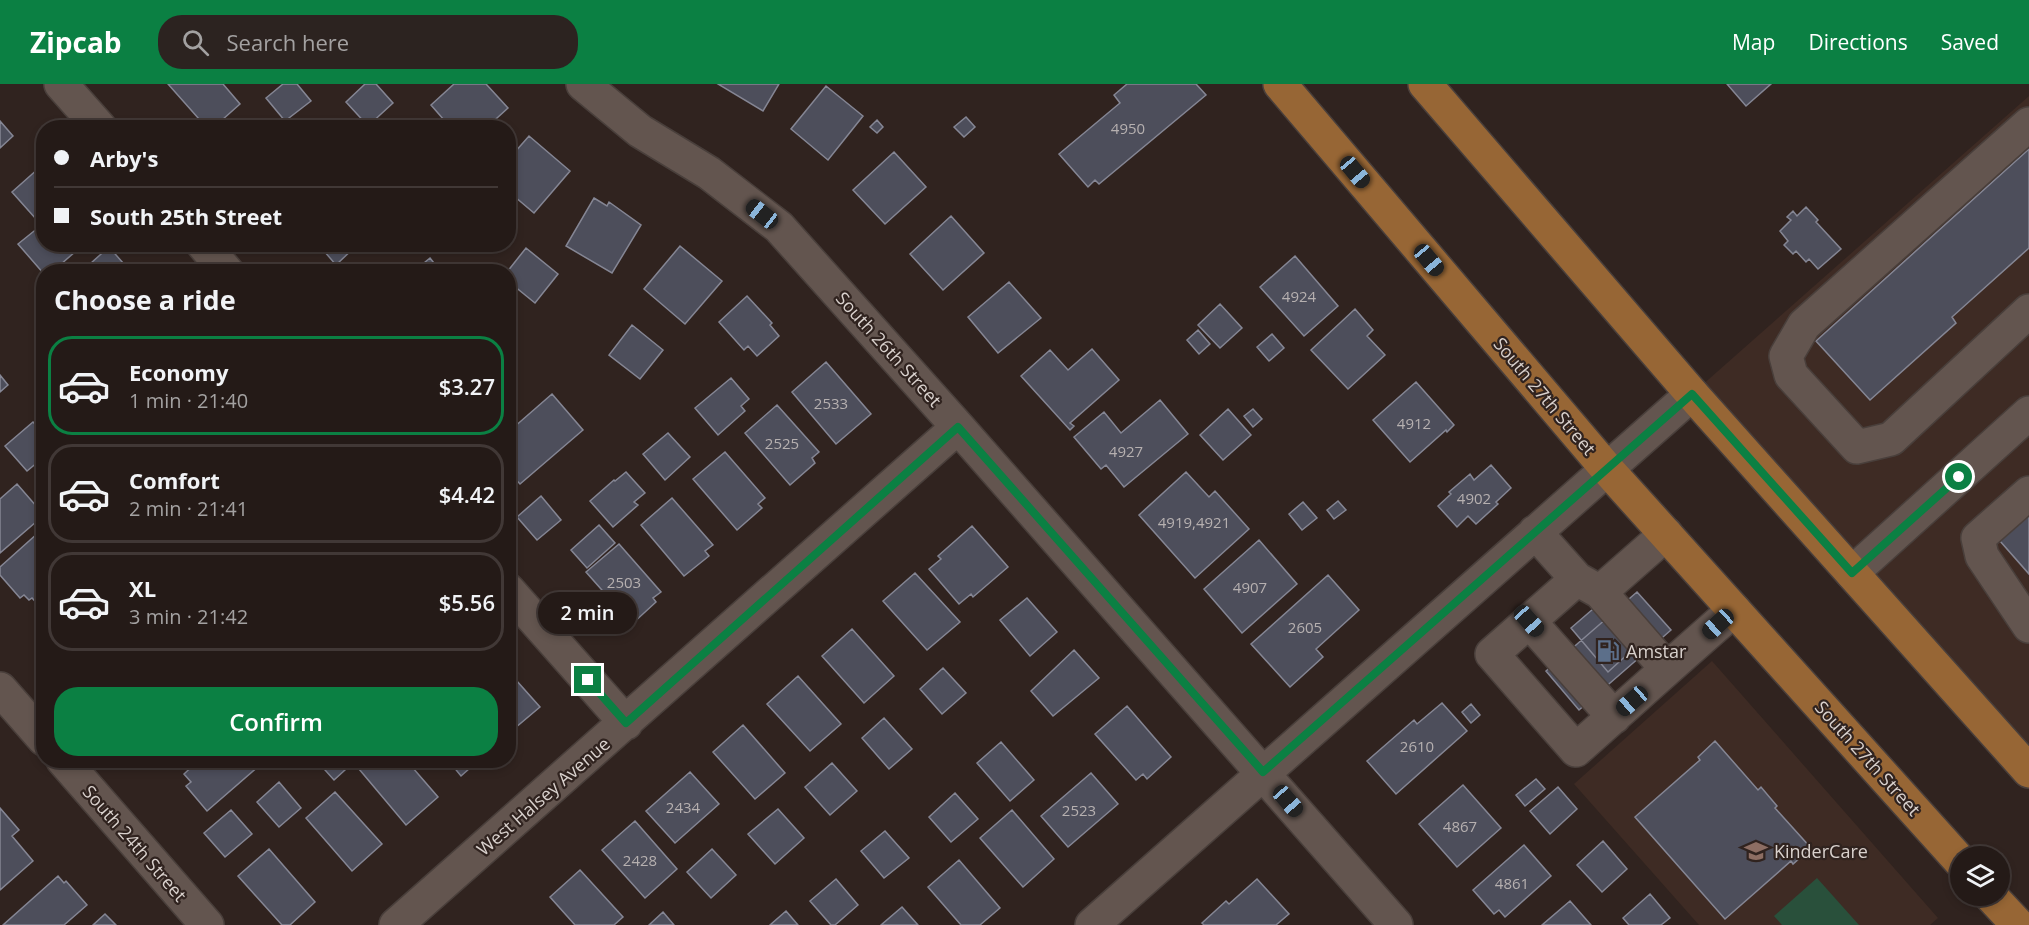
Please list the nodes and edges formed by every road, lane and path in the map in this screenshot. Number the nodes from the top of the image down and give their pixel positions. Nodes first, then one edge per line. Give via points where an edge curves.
1 (61, 84) edge
2 (583, 84) edge
3 (1281, 84) edge
4 (1425, 84) edge
5 (93, 120) edge
6 (2029, 124) edge
7 (210, 252) edge
8 (220, 264) edge
9 (2029, 311) edge
10 (1692, 394) junction
11 (2029, 413) edge
12 (958, 427) junction
13 (1607, 470) junction
14 (2029, 493) edge
15 (1535, 532) junction
16 (1666, 534) junction
17 (1852, 573) junction
18 (1588, 586) junction
19 (516, 599) edge
20 (1734, 610) junction
21 (1529, 621) junction
22 (2029, 626) edge
23 (1667, 669) junction
24 (0, 689) edge
25 (1614, 717) junction
26 (626, 723) junction
27 (36, 730) edge
28 (70, 768) edge
29 (2029, 771) edge
30 (1263, 772) junction
31 (1950, 850) edge
32 (2000, 906) edge
33 (207, 925) edge
34 (396, 925) edge
35 (1092, 925) edge
36 (1396, 925) edge
37 (2018, 925) edge

1 - 5 street
2 - 12 street, South 26th Street via 640,131 709,173 779,227
3 - 13 main road, South 27th Street
4 - 10 main road
6 - 9 street via 1804,324 1786,356 1791,375 1857,447 1891,439
7 - 8 street
10 - 13 street
10 - 17 main road
11 - 17 street
12 - 26 street, West Halsey Avenue
12 - 30 street, South 26th Street
13 - 15 street
13 - 16 main road, South 27th Street
14 - 22 street via 1978,538 1982,556
15 - 18 street
15 - 30 street
16 - 18 street
16 - 20 main road, South 27th Street
17 - 29 main road
18 - 21 street
18 - 23 street
19 - 26 street
20 - 23 street
20 - 31 main road, South 27th Street
21 - 25 street
21 - 25 street via 1492,654 1576,750
23 - 25 street
24 - 27 street
26 - 34 street, West Halsey Avenue
28 - 33 street, South 24th Street
30 - 35 street
30 - 36 street, South 26th Street
32 - 37 main road

